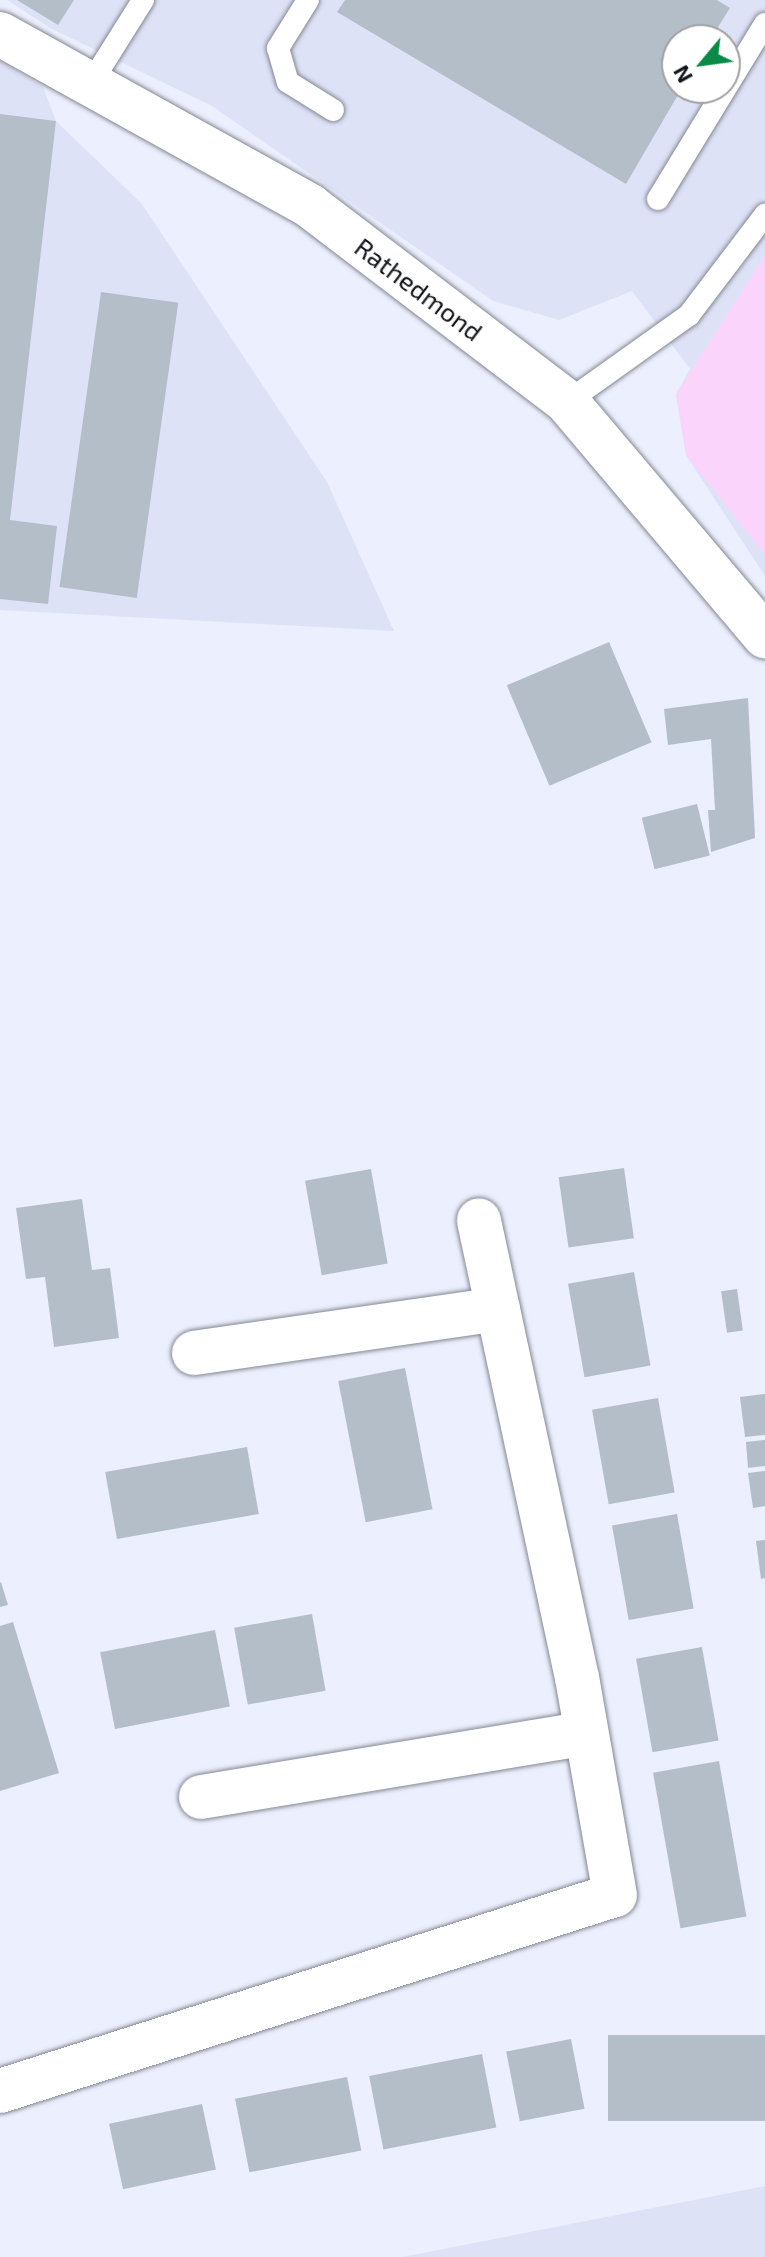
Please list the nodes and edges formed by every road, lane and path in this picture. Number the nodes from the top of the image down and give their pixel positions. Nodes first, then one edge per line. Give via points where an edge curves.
1 (143, 0) edge
2 (308, 0) edge
3 (765, 24) edge
4 (0, 34) edge
5 (91, 83) junction
6 (333, 110) dead end
7 (658, 199) dead end
8 (765, 215) edge
9 (567, 402) junction
10 (765, 636) edge
11 (479, 1220) dead end
12 (498, 1309) junction
13 (194, 1353) dead end
14 (586, 1733) junction
15 (201, 1797) dead end
16 (0, 2091) edge

1 - 5 lane
2 - 6 lane via 278,48 288,82
3 - 7 lane
4 - 5 street, Rathedmond
5 - 9 street, Rathedmond via 310,206
8 - 9 lane via 689,315
9 - 10 street, Rathedmond
11 - 12 street
12 - 13 street
12 - 14 street
14 - 15 street
14 - 16 street via 615,1895

